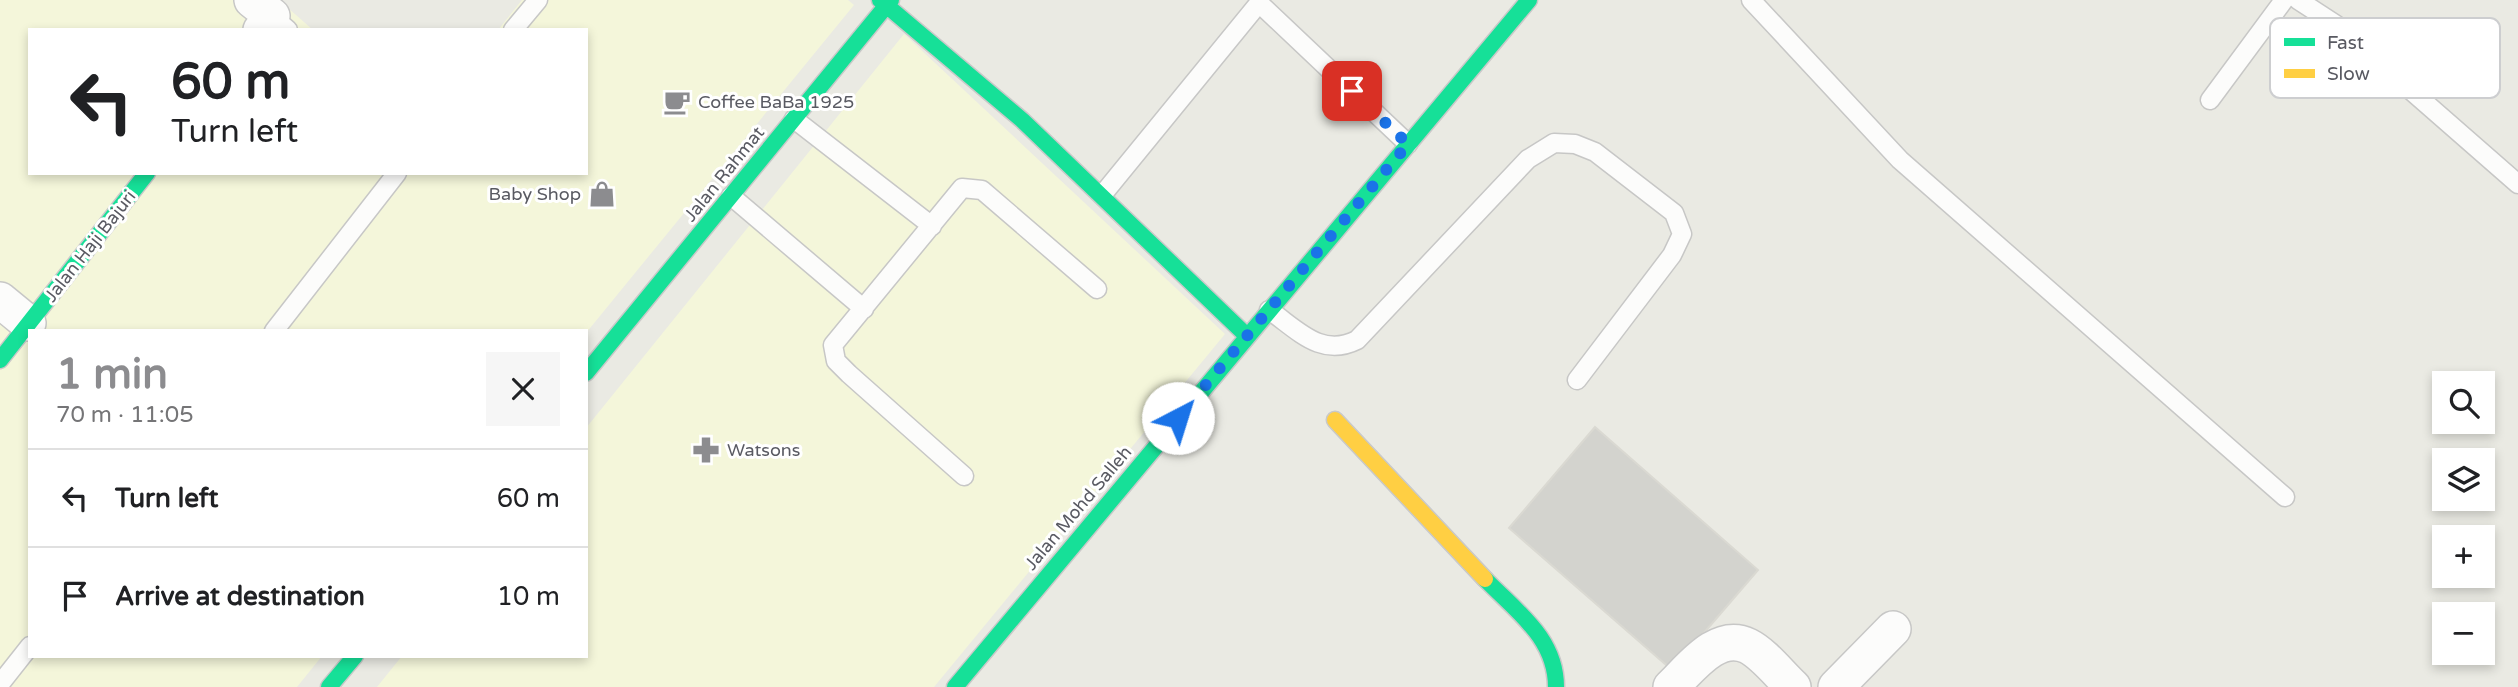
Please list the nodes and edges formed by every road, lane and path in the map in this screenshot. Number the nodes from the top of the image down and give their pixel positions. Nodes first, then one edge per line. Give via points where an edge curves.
1 (538, 0) edge
2 (1529, 0) edge
3 (1751, 0) edge
4 (2284, 0) edge
5 (2298, 0) edge
6 (886, 2) edge
7 (2271, 18) edge
8 (2326, 18) edge
9 (2270, 19) edge
10 (515, 28) edge
11 (2420, 98) edge
12 (2210, 100) dead end
13 (794, 119) junction
14 (1408, 144) junction
15 (145, 175) edge
16 (395, 175) edge
17 (2518, 184) edge
18 (1103, 194) junction
19 (731, 196) junction
20 (932, 226) junction
21 (1097, 289) dead end
22 (0, 300) edge
23 (864, 309) junction
24 (1269, 310) junction
25 (29, 323) junction
26 (276, 329) edge
27 (1246, 335) junction
28 (0, 360) edge
29 (588, 371) edge
30 (1577, 380) dead end
31 (1335, 420) dead end
32 (964, 476) dead end
33 (2285, 497) dead end
34 (1893, 629) dead end
35 (28, 649) edge
36 (353, 658) edge
37 (0, 684) edge
38 (329, 687) edge
39 (955, 687) edge
40 (1556, 687) edge
41 (1671, 687) edge
42 (1793, 687) edge
43 (1836, 687) edge

1 - 10 lane
2 - 14 street, Jalan Mohd Salleh
3 - 33 lane via 1900,160
4 - 7 lane
5 - 8 lane
6 - 13 street, Jalan Rahmat
6 - 18 street
9 - 12 lane
11 - 17 lane
13 - 19 street, Jalan Rahmat
13 - 20 lane
14 - 18 lane via 1259,2
14 - 24 street, Jalan Mohd Salleh
15 - 25 street, Jalan Haji Bajuri
16 - 26 lane
18 - 27 street
19 - 23 lane
19 - 29 street, Jalan Rahmat
20 - 21 lane via 962,188 982,190
20 - 23 lane
22 - 25 street
23 - 32 lane via 833,345 836,360
24 - 27 street, Jalan Mohd Salleh
24 - 30 lane via 1323,346 1340,348 1356,340 1528,159 1554,143 1575,144 1595,152 1674,214 1682,234 1672,255
25 - 28 street, Jalan Haji Bajuri
27 - 39 street, Jalan Mohd Salleh
31 - 40 street via 1548,645 1556,668
34 - 43 street
35 - 37 lane
36 - 38 street
41 - 42 street via 1708,651 1728,642 1748,646

